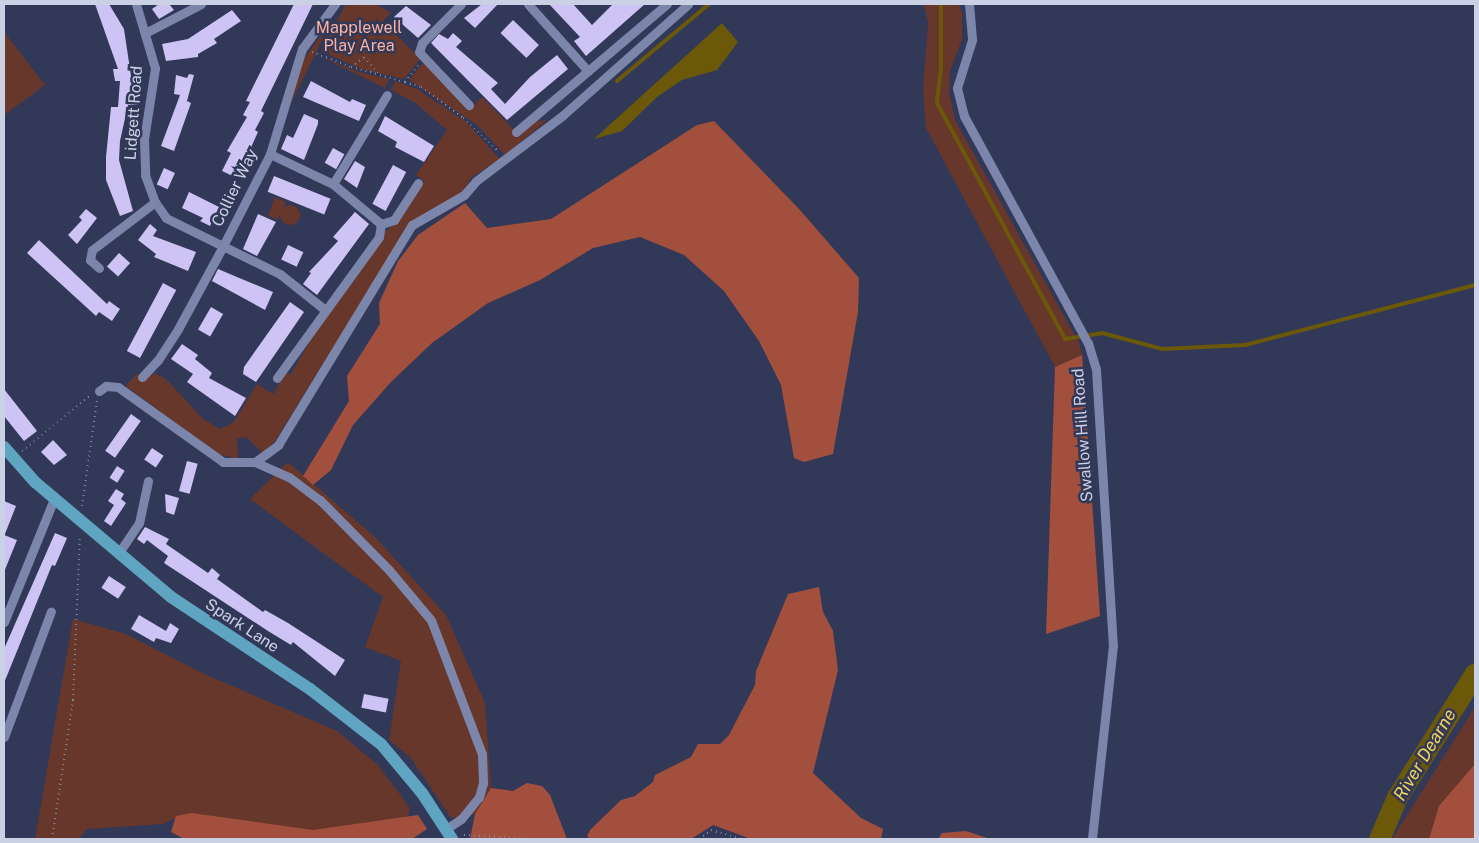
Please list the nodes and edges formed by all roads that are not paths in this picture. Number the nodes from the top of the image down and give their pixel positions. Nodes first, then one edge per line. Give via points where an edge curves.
1 (136, 4) edge
2 (201, 4) edge
3 (334, 4) edge
4 (461, 4) edge
5 (528, 4) edge
6 (667, 4) edge
7 (688, 4) edge
8 (969, 4) edge
9 (147, 32) junction
10 (588, 71) junction
11 (387, 95) dead end
12 (469, 105) dead end
13 (516, 132) dead end
14 (270, 154) junction
15 (333, 184) junction
16 (418, 184) dead end
17 (155, 202) junction
18 (381, 224) junction
19 (223, 246) junction
20 (99, 268) dead end
21 (324, 309) junction
22 (142, 377) dead end
23 (277, 378) dead end
24 (98, 391) road end
25 (4, 447) edge
26 (255, 462) junction
27 (148, 481) dead end
28 (54, 499) junction
29 (118, 554) junction
30 (51, 612) dead end
31 (4, 622) edge
32 (4, 737) edge
33 (450, 835) edge
34 (1092, 839) edge

1 - 9 street, Lidgett Road
2 - 9 street
3 - 14 street, Collier Way via 302,48
4 - 12 street via 420,47 425,58
5 - 10 street
6 - 10 street
7 - 26 street via 506,160 476,181 464,195 412,225 278,445
8 - 34 street, Swallow Hill Road via 972,40 957,88 964,116 1088,343 1096,369 1113,645
9 - 17 street, Lidgett Road via 155,68 144,139 145,175
10 - 13 street
11 - 15 street
14 - 15 street
14 - 19 street, Collier Way
15 - 18 street
16 - 18 street via 394,220
17 - 19 street, Lidgett Road via 166,218
17 - 20 street via 92,250 90,260
18 - 21 street via 378,237
19 - 21 street, Lidgett Road via 280,274
19 - 22 street, Collier Way via 178,329 158,360
21 - 23 street
24 - 26 street via 106,386 118,387 223,462
25 - 28 main road, Spark Lane
26 - 33 street via 289,477 320,500 389,570 431,620 482,754 483,783 479,797
27 - 29 street via 139,523
28 - 29 main road, Spark Lane
28 - 31 street
29 - 33 main road, Spark Lane via 183,606 310,689 381,744 422,793
30 - 32 street

